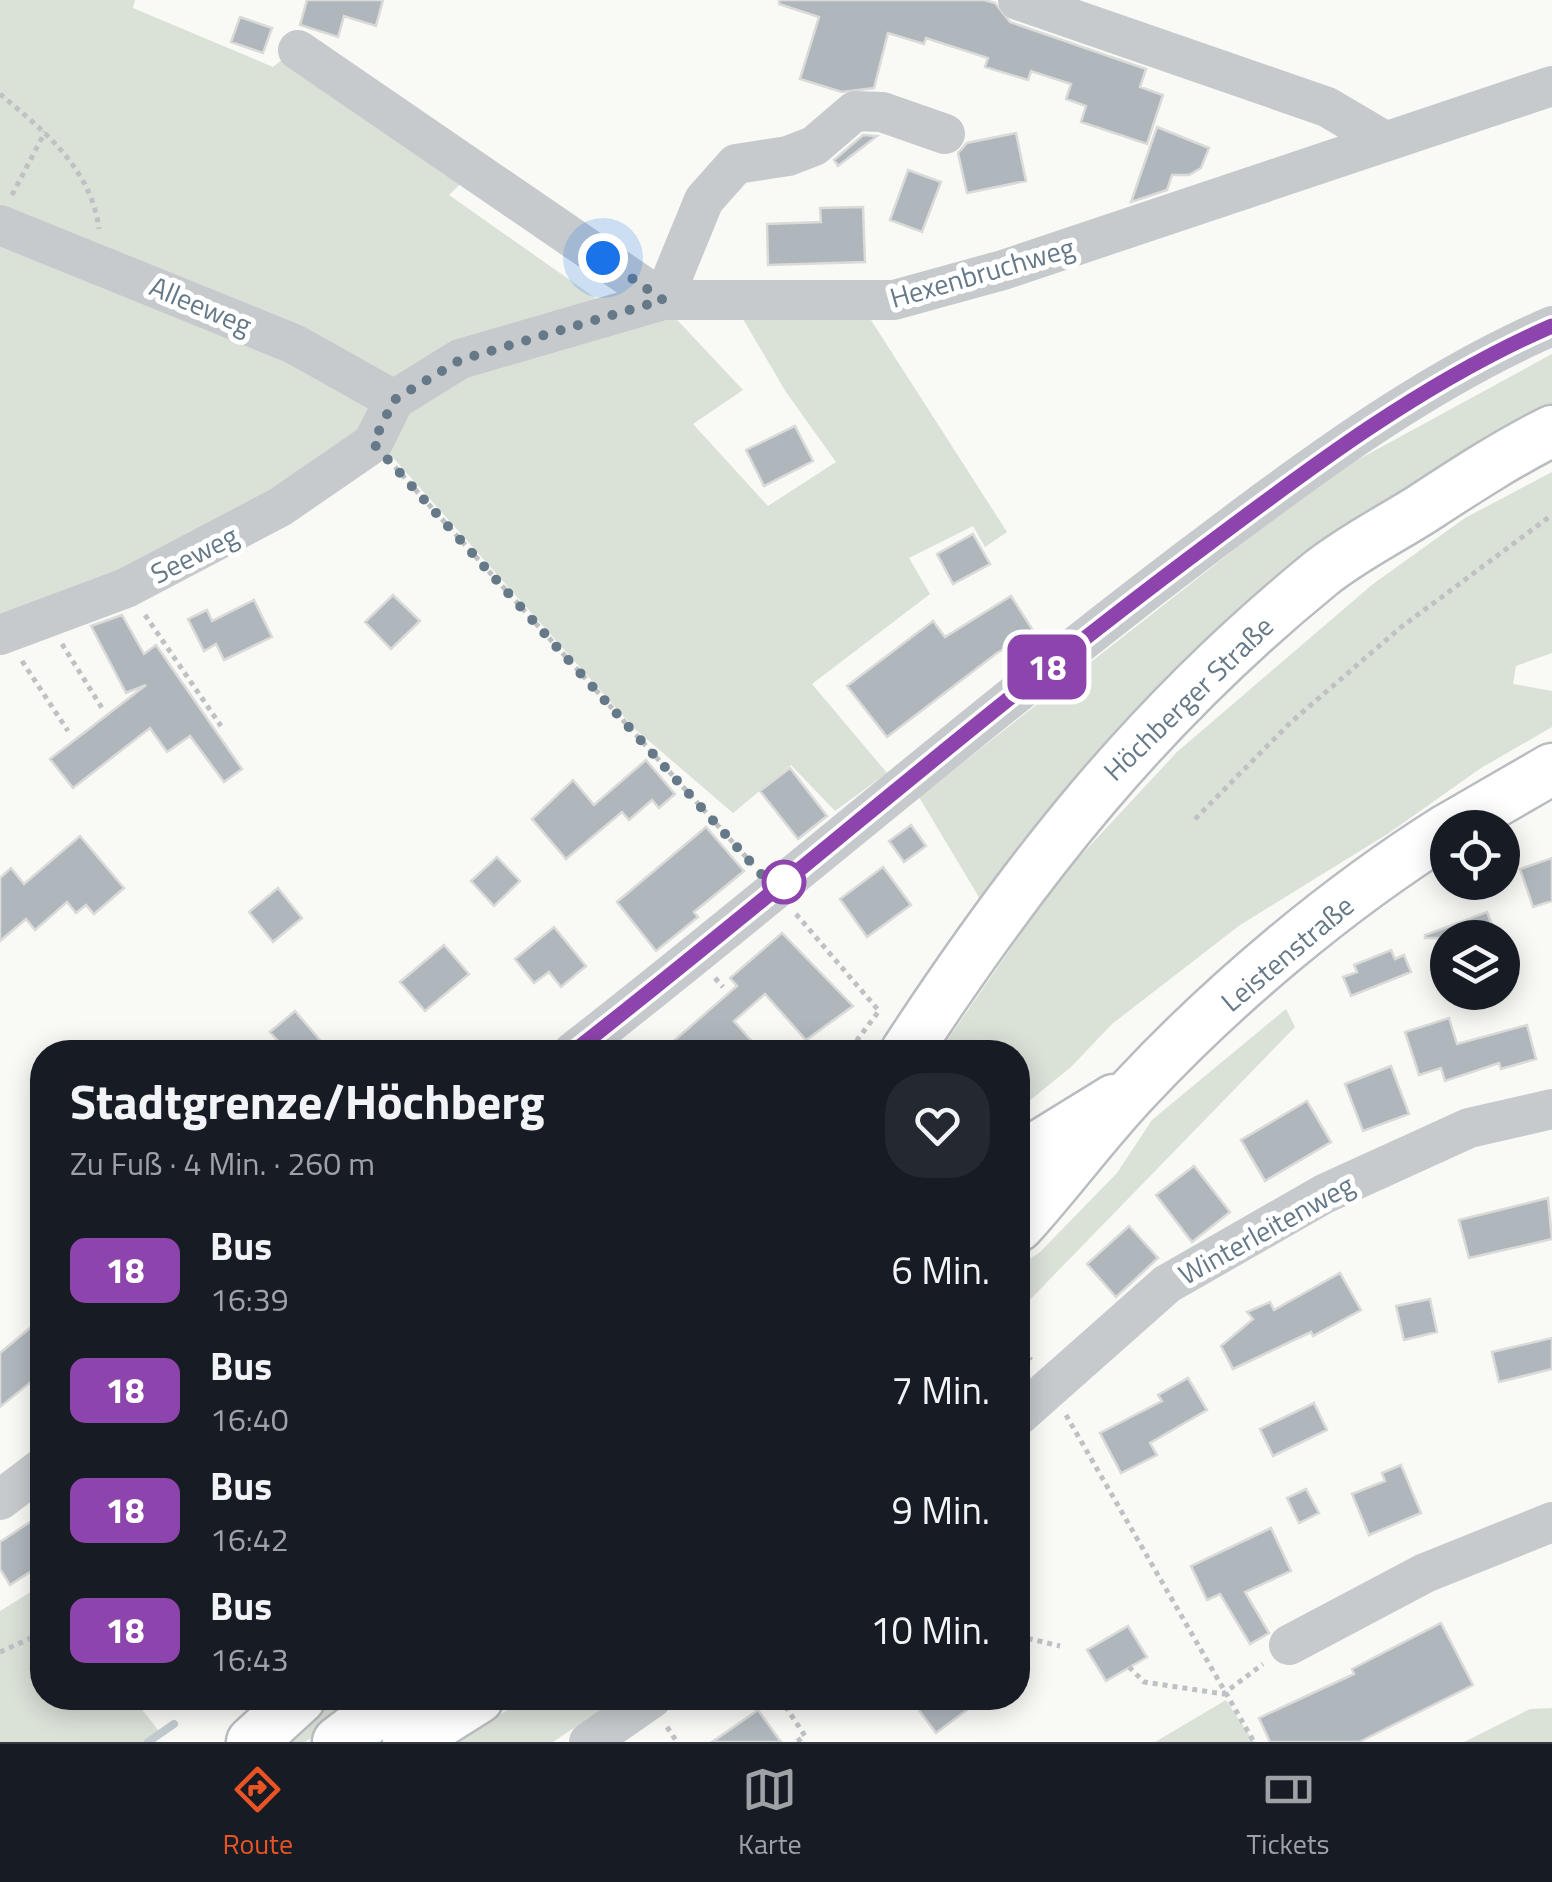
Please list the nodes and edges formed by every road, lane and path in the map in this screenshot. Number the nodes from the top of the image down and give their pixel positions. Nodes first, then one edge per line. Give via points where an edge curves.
1 (1018, 0) edge
2 (298, 50) dead end
3 (1552, 86) edge
4 (0, 94) edge
5 (45, 132) junction
6 (945, 134) dead end
7 (1383, 140) junction
8 (4, 212) edge
9 (97, 262) junction
10 (663, 300) junction
11 (1552, 326) edge
12 (394, 400) junction
13 (1552, 432) edge
14 (373, 443) junction
15 (1552, 515) edge
16 (126, 588) junction
17 (47, 620) junction
18 (2, 635) edge
19 (102, 708) dead end
20 (221, 726) dead end
21 (68, 731) dead end
22 (1552, 769) edge
23 (1480, 810) edge
24 (1196, 819) dead end
25 (1430, 842) edge
26 (775, 890) junction
27 (588, 1040) edge
28 (857, 1040) edge
29 (914, 1040) edge
30 (1136, 1088) junction
31 (1552, 1109) edge
32 (1030, 1152) edge
33 (1030, 1213) edge
34 (1030, 1359) edge
35 (1052, 1390) junction
36 (1030, 1407) edge
37 (30, 1477) edge
38 (0, 1500) edge
39 (1552, 1522) edge
40 (30, 1638) edge
41 (1030, 1639) edge
42 (1290, 1644) joint
43 (1060, 1646) dead end
44 (0, 1652) edge
45 (1129, 1668) dead end
46 (1223, 1694) junction
47 (287, 1710) edge
48 (380, 1710) edge
49 (459, 1710) edge
50 (635, 1710) edge
51 (788, 1710) edge
52 (252, 1742) edge
53 (338, 1742) edge
54 (408, 1742) edge
55 (589, 1742) edge
56 (796, 1742) edge
57 (1254, 1742) edge

1 - 7 street via 1327,108
2 - 10 street
3 - 7 street, Hexenbruchweg
4 - 5 path
5 - 8 path
5 - 9 path via 82,175 96,210
6 - 10 street via 882,112 855,111 814,146 736,164 704,200
7 - 10 street, Hexenbruchweg via 1002,270 894,300
8 - 9 street, Alleeweg
9 - 12 street, Alleeweg via 294,344
10 - 12 street, Hexenbruchweg via 460,360
11 - 26 street via 1412,400 1287,484 1080,641
12 - 14 street
13 - 29 main road, Höchberger Straße via 1324,572 1201,678 1098,786 1018,887
14 - 16 street, Seeweg via 268,515
14 - 26 path
15 - 24 path via 1400,628 1290,722
16 - 17 street, Seeweg
16 - 20 path
17 - 18 street, Seeweg
17 - 19 path
18 - 21 path
22 - 23 main road, Leistenstraße
25 - 30 main road, Leistenstraße via 1272,960
26 - 27 street
26 - 28 path via 879,1011
30 - 32 main road, Leistenstraße
30 - 33 main road, Leistenstraße
31 - 35 street, Winterleitenweg via 1470,1128 1324,1194 1167,1284
34 - 35 path
35 - 36 street, Winterleitenweg
35 - 46 path
37 - 38 street
39 - 42 street via 1425,1574
40 - 44 path
41 - 43 path
42 - 46 path
45 - 46 path via 1144,1682
46 - 57 path
47 - 52 main road
48 - 53 main road
49 - 54 main road
50 - 55 street
51 - 56 path via 805,1736

